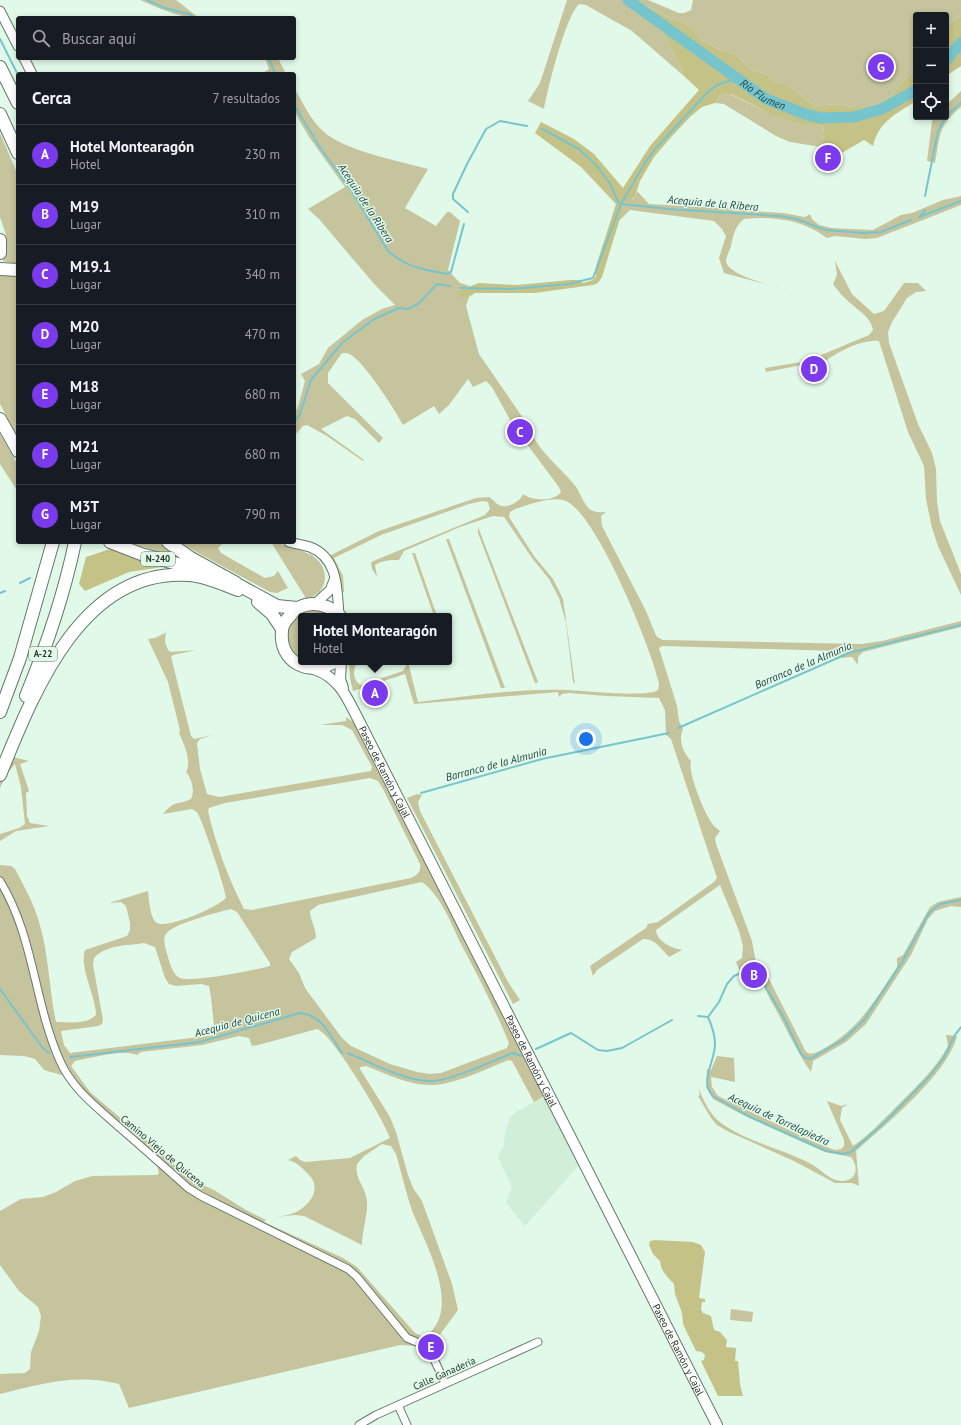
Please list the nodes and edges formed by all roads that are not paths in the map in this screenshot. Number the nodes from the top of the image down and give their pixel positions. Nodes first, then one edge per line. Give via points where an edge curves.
1 (0, 10) edge
2 (16, 42) edge
3 (25, 60) edge
4 (0, 67) edge
5 (31, 72) edge
6 (16, 99) edge
7 (0, 114) edge
8 (16, 149) edge
9 (0, 240) edge
10 (0, 253) edge
11 (0, 268) edge
12 (16, 270) edge
13 (0, 419) edge
14 (16, 447) edge
15 (52, 544) edge
16 (75, 544) edge
17 (115, 544) edge
18 (171, 544) edge
19 (295, 544) edge
20 (335, 577) junction
21 (239, 587) junction
22 (315, 604) junction
23 (297, 608) junction
24 (274, 610) junction
25 (336, 613) edge
26 (340, 613) edge
27 (282, 629) junction
28 (298, 663) edge
29 (300, 665) edge
30 (328, 665) edge
31 (341, 665) edge
32 (314, 669) junction
33 (346, 696) junction
34 (0, 712) edge
35 (0, 762) edge
36 (0, 775) edge
37 (0, 881) edge
38 (538, 1342) dead end
39 (445, 1383) junction
40 (398, 1405) junction
41 (359, 1425) edge
42 (407, 1425) edge
43 (717, 1425) edge

1 - 2 street
3 - 5 street
4 - 6 highway
7 - 8 highway
9 - 10 highway
11 - 12 highway
13 - 14 highway
15 - 34 highway, A-22 via 20,658
16 - 35 highway, A-22 via 52,631
17 - 21 highway, N-240 via 141,554 207,572
18 - 21 highway
19 - 20 street via 317,551 331,565
20 - 22 street via 330,590
20 - 26 street
21 - 24 highway, N-240
21 - 36 highway via 188,575 158,577 127,586 112,595 83,620 44,676
22 - 23 highway
22 - 25 highway via 324,605
23 - 24 highway
23 - 27 highway
24 - 27 highway
27 - 28 highway via 283,644 291,659
29 - 32 highway
30 - 32 highway
31 - 33 main road via 340,679
32 - 33 main road via 328,674
33 - 43 main road, Paseo de Ramón y Cajal
37 - 39 street, Camino Viejo de Quicena via 13,903 20,922 49,1035 63,1068 83,1095 188,1188 348,1269 407,1338 427,1344
38 - 39 street, Calle Ganadería
39 - 40 street, Calle Ganadería
40 - 41 street, Calle Ganadería
40 - 42 street

